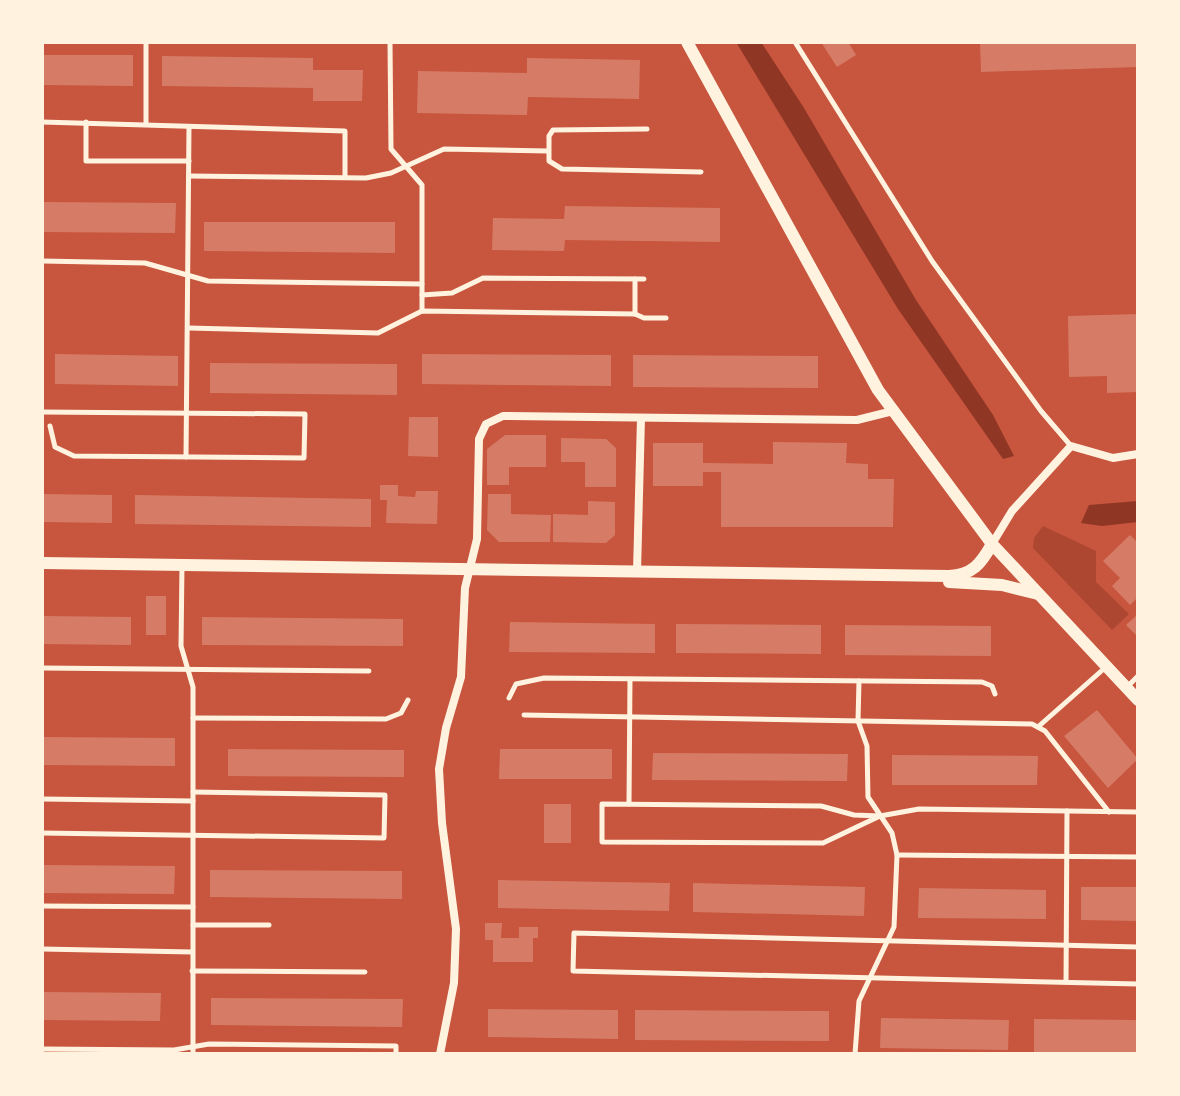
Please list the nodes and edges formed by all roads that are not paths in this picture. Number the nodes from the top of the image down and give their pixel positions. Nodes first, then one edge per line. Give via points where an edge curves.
1 (146, 42) edge
2 (390, 42) edge
3 (687, 42) edge
4 (795, 42) edge
5 (42, 122) edge
6 (86, 122) junction
7 (146, 123) junction
8 (189, 127) junction
9 (647, 129) dead end
10 (548, 151) junction
11 (189, 161) junction
12 (406, 166) junction
13 (701, 172) dead end
14 (189, 176) junction
15 (345, 177) junction
16 (42, 261) edge
17 (188, 276) junction
18 (635, 279) junction
19 (644, 279) dead end
20 (422, 284) junction
21 (422, 295) junction
22 (422, 311) junction
23 (635, 314) junction
24 (666, 318) dead end
25 (189, 328) junction
26 (893, 411) junction
27 (42, 412) edge
28 (187, 413) junction
29 (641, 418) junction
30 (50, 426) dead end
31 (1071, 446) junction
32 (1138, 454) edge
33 (186, 457) junction
34 (992, 544) junction
35 (42, 563) edge
36 (182, 565) junction
37 (470, 570) junction
38 (637, 572) junction
39 (899, 575) junction
40 (1039, 595) junction
41 (1108, 666) junction
42 (42, 668) edge
43 (188, 670) junction
44 (369, 671) dead end
45 (1138, 676) edge
46 (630, 679) junction
47 (859, 681) junction
48 (1127, 687) junction
49 (995, 694) dead end
50 (509, 698) dead end
51 (408, 700) dead end
52 (1138, 700) edge
53 (524, 715) dead end
54 (630, 717) junction
55 (193, 718) junction
56 (858, 721) junction
57 (1039, 726) junction
58 (193, 792) junction
59 (42, 799) edge
60 (193, 801) junction
61 (629, 804) junction
62 (1067, 811) junction
63 (1109, 812) junction
64 (1138, 812) edge
65 (880, 816) junction
66 (42, 833) edge
67 (193, 836) junction
68 (897, 855) junction
69 (1067, 856) junction
70 (1138, 857) edge
71 (42, 906) edge
72 (193, 907) junction
73 (193, 925) junction
74 (269, 925) dead end
75 (889, 940) junction
76 (1066, 945) junction
77 (1138, 947) edge
78 (42, 949) edge
79 (192, 952) junction
80 (192, 971) junction
81 (365, 972) dead end
82 (870, 976) junction
83 (1066, 982) junction
84 (1138, 984) edge
85 (42, 1049) edge
86 (193, 1051) edge
87 (396, 1054) edge
88 (440, 1054) edge
89 (855, 1054) edge

1 - 7 lane
2 - 12 lane via 391,149
3 - 26 street
4 - 31 lane via 932,261
5 - 6 lane
6 - 7 lane
6 - 11 lane via 86,161
7 - 8 lane
8 - 11 lane
8 - 15 lane via 345,131
9 - 10 lane via 557,129 549,133
10 - 12 lane via 444,149
10 - 13 lane via 552,165 562,169
11 - 14 lane
12 - 15 lane via 379,176
12 - 20 lane via 422,185
14 - 15 lane
14 - 17 lane
16 - 17 lane via 145,263
17 - 20 lane via 208,281
17 - 25 lane
18 - 19 lane
18 - 21 lane via 483,278 452,293
18 - 23 lane
20 - 21 lane
21 - 22 lane
22 - 23 lane
22 - 25 lane via 378,333
23 - 24 lane
25 - 28 lane
26 - 29 street via 857,420
26 - 34 street
27 - 28 lane
28 - 33 lane
28 - 33 lane via 305,414 304,458
29 - 37 street via 503,416 486,424 479,439 477,539
29 - 38 street
30 - 33 lane via 52,442 67,454
31 - 32 street via 1113,458
31 - 34 street via 1012,511
34 - 39 street via 977,567 961,575
34 - 40 street
35 - 36 street
36 - 37 street
36 - 43 lane via 181,646
37 - 38 street
37 - 88 street via 461,677 439,769 456,929 454,983
38 - 39 street
39 - 40 street via 1002,585
40 - 41 street
41 - 48 street
41 - 57 lane
42 - 43 lane
43 - 44 lane
43 - 55 lane
45 - 48 lane
46 - 47 lane
46 - 50 lane via 528,679 516,684
46 - 54 lane
47 - 49 lane via 982,682
47 - 56 lane
48 - 52 street
51 - 55 lane via 401,713 386,719
53 - 54 lane
54 - 56 lane
54 - 61 lane
55 - 58 lane
56 - 57 lane
56 - 65 lane via 867,746 868,797
57 - 63 lane
58 - 60 lane
58 - 67 lane via 385,795 384,838
59 - 60 lane
60 - 67 lane
61 - 65 lane via 821,806
61 - 65 lane via 602,804 602,842 810,844 837,838
62 - 63 lane
62 - 65 lane via 919,809
62 - 69 lane
63 - 64 lane
65 - 68 lane via 892,833
66 - 67 lane
67 - 72 lane
68 - 69 lane
68 - 75 lane via 896,921
69 - 70 lane
69 - 76 lane
71 - 72 lane
72 - 73 lane
73 - 74 lane
73 - 79 lane
75 - 76 lane
75 - 82 lane
75 - 82 lane via 574,933 573,971
76 - 77 lane
76 - 83 lane
78 - 79 lane
79 - 80 lane
80 - 81 lane
80 - 86 lane
82 - 83 lane
82 - 89 lane via 859,1001
83 - 84 lane
85 - 86 lane
86 - 87 lane via 209,1044 396,1046

